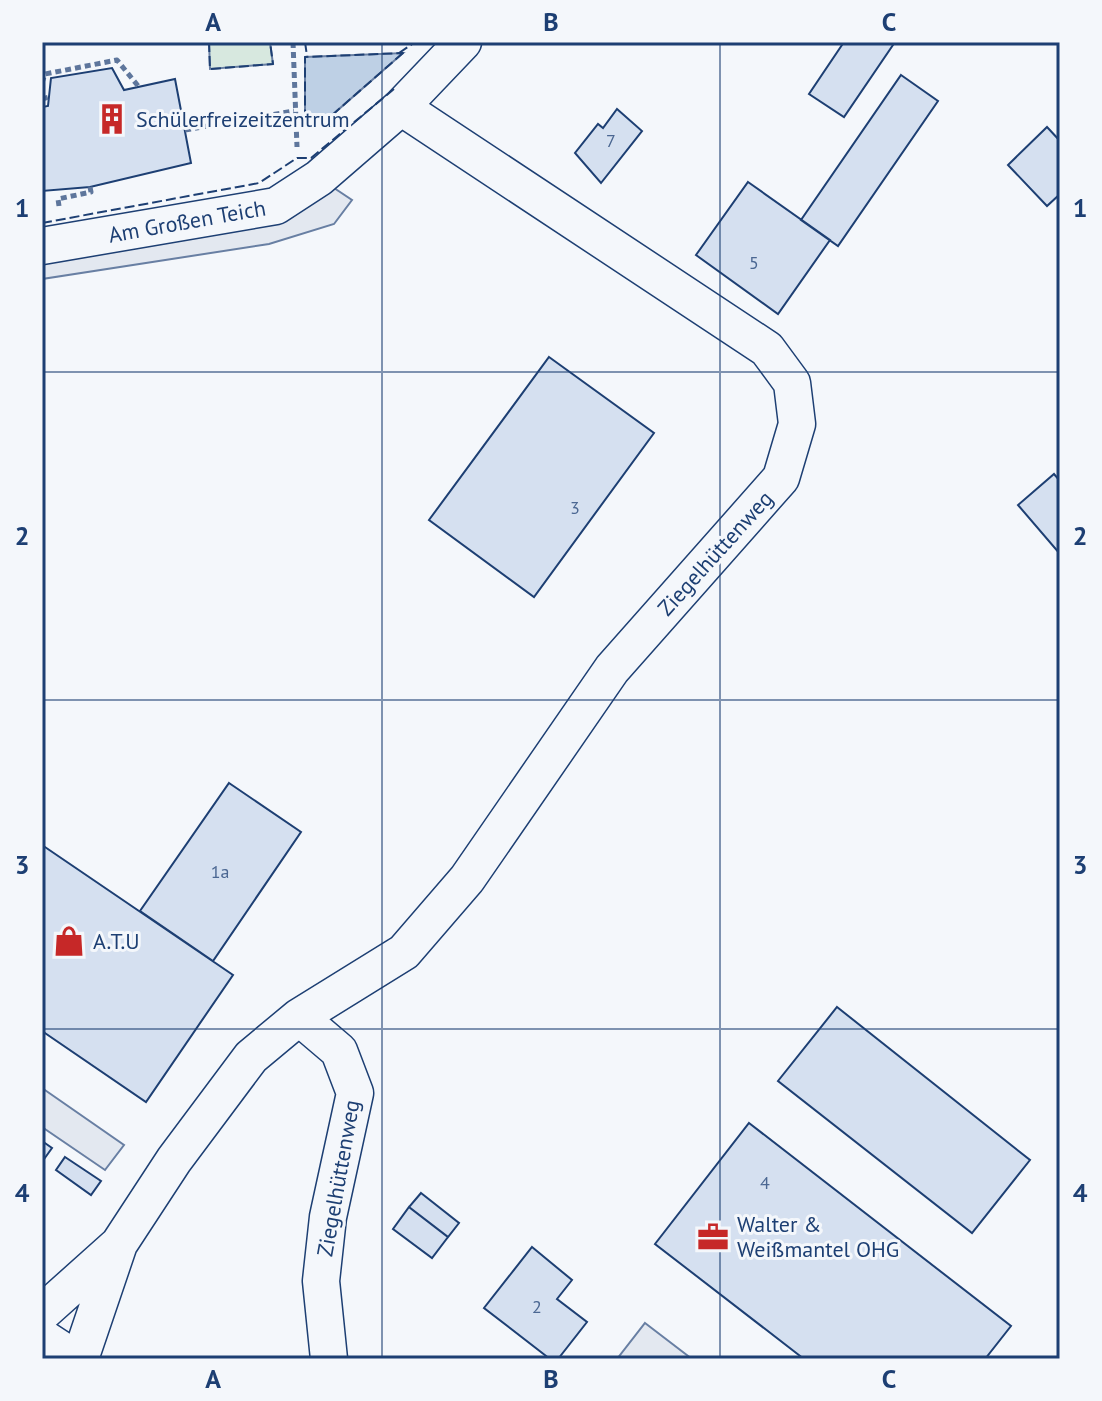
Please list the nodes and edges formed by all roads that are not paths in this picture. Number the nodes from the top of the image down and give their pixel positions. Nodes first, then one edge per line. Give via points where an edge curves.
1 (463, 42) edge
2 (401, 107) junction
3 (42, 246) edge
4 (299, 1017) junction
5 (119, 1244) junction
6 (42, 1313) edge
7 (42, 1342) edge
8 (68, 1359) edge
9 (80, 1359) edge
10 (329, 1359) edge

1 - 2 street, Am Großen Teich
2 - 3 street, Am Großen Teich via 319,178 276,206
2 - 4 street, Ziegelhüttenweg via 767,349 792,383 797,424 781,478 612,669 467,879 404,952
4 - 5 street, Ziegelhüttenweg via 251,1057
4 - 10 street, Ziegelhüttenweg via 339,1051 355,1093 328,1217 321,1281
5 - 6 street, Ziegelhüttenweg
5 - 9 street, Ziegelhüttenweg
7 - 8 main road

